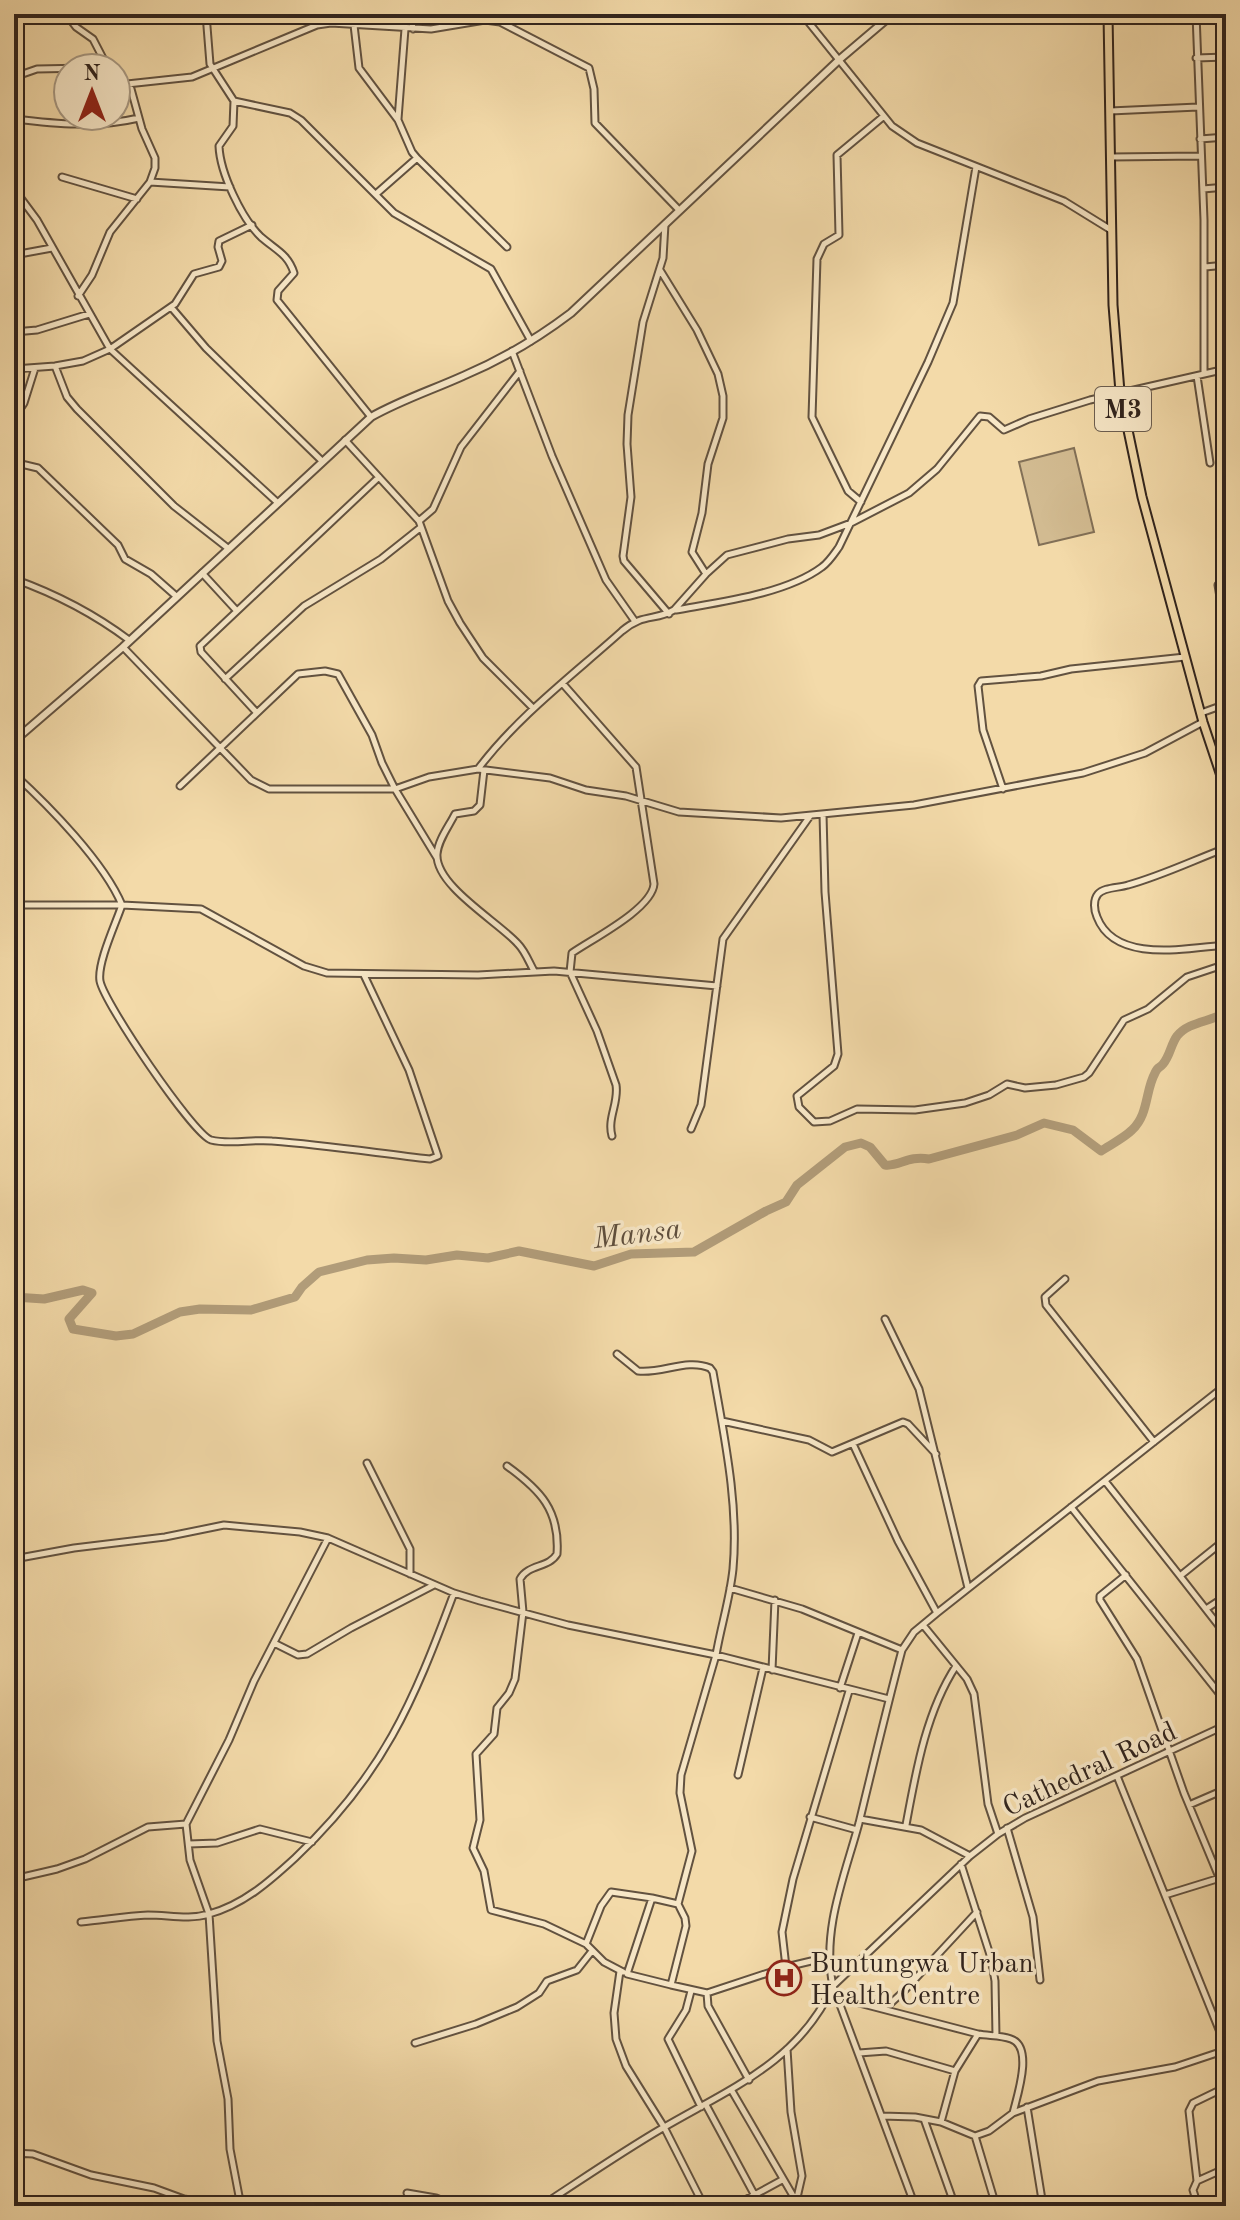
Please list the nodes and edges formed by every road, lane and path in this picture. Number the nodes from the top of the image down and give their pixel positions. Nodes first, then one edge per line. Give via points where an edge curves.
1 (30, 14) edge
2 (99, 14) edge
3 (206, 14) edge
4 (322, 14) edge
5 (411, 14) edge
6 (515, 14) edge
7 (802, 14) edge
8 (893, 14) edge
9 (1108, 14) edge
10 (1196, 14) edge
11 (66, 16) edge
12 (331, 23) junction
13 (354, 25) junction
14 (506, 25) junction
15 (405, 29) junction
16 (413, 29) junction
17 (100, 52) edge
18 (1226, 57) edge
19 (1196, 58) junction
20 (840, 59) junction
21 (52, 69) edge
22 (213, 69) junction
23 (14, 77) edge
24 (132, 83) edge
25 (132, 93) edge
26 (234, 101) junction
27 (1198, 107) junction
28 (1110, 111) junction
29 (884, 116) junction
30 (139, 118) junction
31 (14, 119) edge
32 (398, 120) junction
33 (1226, 137) edge
34 (1200, 139) junction
35 (1200, 156) junction
36 (1111, 157) junction
37 (417, 158) junction
38 (976, 167) junction
39 (62, 177) dead end
40 (150, 182) junction
41 (230, 187) junction
42 (1226, 187) edge
43 (14, 189) edge
44 (1203, 189) junction
45 (376, 194) junction
46 (137, 199) junction
47 (679, 210) junction
48 (665, 223) junction
49 (252, 225) junction
50 (1111, 230) junction
51 (507, 247) dead end
52 (52, 248) junction
53 (14, 255) edge
54 (1226, 265) edge
55 (1205, 267) junction
56 (659, 269) junction
57 (78, 296) junction
58 (171, 307) junction
59 (89, 314) junction
60 (14, 332) edge
61 (531, 341) junction
62 (110, 349) junction
63 (512, 351) junction
64 (55, 366) junction
65 (35, 368) junction
66 (14, 369) edge
67 (1226, 369) edge
68 (520, 371) junction
69 (1201, 375) junction
70 (1120, 392) junction
71 (371, 417) junction
72 (14, 418) edge
73 (345, 440) junction
74 (14, 452) edge
75 (322, 461) junction
76 (1210, 463) dead end
77 (379, 477) junction
78 (861, 502) junction
79 (278, 503) junction
80 (851, 523) junction
81 (420, 525) junction
82 (229, 549) junction
83 (202, 573) junction
84 (706, 574) junction
85 (14, 579) edge
86 (1218, 585) dead end
87 (176, 596) junction
88 (236, 610) junction
89 (672, 612) junction
90 (634, 620) junction
91 (1226, 634) edge
92 (129, 640) junction
93 (123, 647) junction
94 (1185, 657) junction
95 (225, 679) junction
96 (563, 684) junction
97 (1226, 704) edge
98 (533, 708) junction
99 (258, 713) junction
100 (1201, 713) junction
101 (1203, 722) junction
102 (14, 741) edge
103 (220, 747) junction
104 (481, 769) junction
105 (14, 774) edge
106 (180, 786) dead end
107 (395, 789) junction
108 (1003, 789) junction
109 (1226, 791) edge
110 (640, 800) junction
111 (823, 813) junction
112 (811, 815) junction
113 (1226, 848) edge
114 (437, 858) junction
115 (14, 905) edge
116 (122, 905) junction
117 (1226, 945) edge
118 (1226, 964) edge
119 (534, 971) junction
120 (570, 972) junction
121 (364, 975) junction
122 (717, 986) junction
123 (691, 1129) dead end
124 (612, 1136) dead end
125 (1065, 1279) dead end
126 (885, 1319) dead end
127 (617, 1354) dead end
128 (1226, 1385) edge
129 (722, 1421) junction
130 (1154, 1442) junction
131 (853, 1444) junction
132 (936, 1455) junction
133 (367, 1463) dead end
134 (507, 1466) dead end
135 (1105, 1481) junction
136 (1071, 1507) junction
137 (328, 1538) junction
138 (1226, 1539) edge
139 (14, 1559) edge
140 (410, 1574) junction
141 (1126, 1575) junction
142 (1180, 1576) junction
143 (434, 1585) junction
144 (730, 1588) junction
145 (968, 1588) junction
146 (454, 1593) junction
147 (1226, 1596) edge
148 (775, 1600) junction
149 (1206, 1609) junction
150 (523, 1612) junction
151 (937, 1613) junction
152 (923, 1625) junction
153 (858, 1633) junction
154 (1226, 1635) edge
155 (274, 1643) junction
156 (902, 1650) junction
157 (716, 1655) junction
158 (956, 1666) junction
159 (763, 1668) junction
160 (772, 1670) junction
161 (840, 1688) junction
162 (849, 1691) junction
163 (889, 1699) junction
164 (1226, 1702) edge
165 (1226, 1725) edge
166 (1169, 1752) junction
167 (738, 1775) dead end
168 (1117, 1776) junction
169 (1226, 1789) edge
170 (1189, 1805) junction
171 (810, 1817) junction
172 (860, 1819) junction
173 (186, 1824) junction
174 (906, 1825) junction
175 (1007, 1828) junction
176 (857, 1830) junction
177 (998, 1834) junction
178 (312, 1842) junction
179 (189, 1844) junction
180 (970, 1856) junction
181 (961, 1864) junction
182 (14, 1879) edge
183 (1223, 1882) edge
184 (1226, 1894) edge
185 (1165, 1895) junction
186 (652, 1898) junction
187 (678, 1904) junction
188 (977, 1912) junction
189 (209, 1914) junction
190 (81, 1922) dead end
191 (586, 1944) junction
192 (592, 1951) junction
193 (828, 1957) junction
194 (786, 1967) junction
195 (620, 1971) junction
196 (627, 1974) junction
197 (1040, 1980) dead end
198 (671, 1985) junction
199 (833, 1986) junction
200 (691, 1991) junction
201 (707, 1993) junction
202 (839, 1997) junction
203 (881, 2007) junction
204 (978, 2034) junction
205 (996, 2036) junction
206 (415, 2043) dead end
207 (1226, 2048) edge
208 (787, 2049) junction
209 (859, 2053) junction
210 (955, 2071) junction
211 (749, 2080) junction
212 (1226, 2087) edge
213 (732, 2091) junction
214 (703, 2106) junction
215 (1027, 2107) junction
216 (1013, 2113) junction
217 (882, 2116) junction
218 (924, 2119) junction
219 (941, 2122) junction
220 (664, 2127) junction
221 (975, 2136) junction
222 (18, 2153) edge
223 (14, 2167) edge
224 (1226, 2168) edge
225 (782, 2179) junction
226 (1197, 2181) junction
227 (407, 2193) dead end
228 (754, 2194) junction
229 (176, 2196) junction
230 (242, 2203) edge
231 (744, 2204) edge
232 (798, 2204) edge
233 (171, 2206) edge
234 (455, 2206) edge
235 (541, 2206) edge
236 (704, 2206) edge
237 (734, 2206) edge
238 (915, 2206) edge
239 (955, 2206) edge
240 (996, 2206) edge
241 (1043, 2206) edge
242 (1198, 2206) edge

1 - 11 street
2 - 11 street
3 - 22 street
4 - 12 street
5 - 16 street
6 - 14 street
7 - 20 street
8 - 20 street
9 - 28 main road, M3
10 - 19 street
11 - 17 street
12 - 13 street
12 - 22 street via 305,28
13 - 15 street
13 - 32 street via 359,68
14 - 16 street via 485,20
14 - 47 street via 589,68 595,123
15 - 16 street
15 - 32 street
18 - 19 street
19 - 27 street
20 - 29 street
20 - 47 street
21 - 23 street
22 - 24 street via 192,77
22 - 26 street
25 - 30 street
26 - 41 street via 233,126 219,146
26 - 45 street via 301,120
27 - 28 street
27 - 34 street
28 - 36 main road, M3
29 - 38 street via 902,135
29 - 78 street via 837,155 839,235 824,244 817,259 812,417 848,491
30 - 31 street via 104,126
30 - 40 street via 155,158
32 - 37 street
33 - 34 street
34 - 35 street
35 - 36 street
35 - 44 street
36 - 50 main road, M3
37 - 45 street
37 - 51 street
38 - 50 street via 1064,201
38 - 78 street via 957,293
39 - 46 street
40 - 41 street
40 - 46 street
41 - 49 street
42 - 44 street
43 - 52 street
44 - 55 street
45 - 61 street via 409,223 491,269
46 - 57 street via 110,232
47 - 48 street
48 - 56 street
48 - 61 street via 571,313
49 - 58 street via 219,241 222,264 194,274
49 - 71 street via 285,254 293,269 277,300
50 - 70 main road, M3
52 - 53 street
52 - 57 street
54 - 55 street
55 - 69 street
56 - 84 street via 697,330 723,396 723,418 708,464 692,552
56 - 89 street via 643,322 628,415 631,497 623,556
57 - 59 street
58 - 62 street
58 - 75 street
59 - 60 street
59 - 62 street
61 - 63 street
62 - 64 street
62 - 79 street
63 - 68 street
63 - 71 street
64 - 65 street
64 - 82 street via 77,409 174,506
65 - 66 street
65 - 72 street
67 - 69 street
68 - 81 street via 461,447 433,509
68 - 90 street via 606,580
69 - 70 street
69 - 76 street
70 - 80 street via 1004,430 980,416 923,483
70 - 94 main road, M3 via 1134,467
71 - 73 street
73 - 75 street
73 - 77 street
74 - 87 street via 17,463 38,468 118,545 125,559
75 - 79 street
77 - 81 street
77 - 88 street
78 - 80 street
79 - 82 street
80 - 84 street via 819,535 744,549 719,560
80 - 89 street via 825,565 807,576
81 - 95 street via 381,559 304,606
81 - 98 street via 460,623 483,658
82 - 83 street
83 - 87 street
83 - 88 street
84 - 89 street
85 - 92 street via 96,615
86 - 91 street
87 - 92 street
88 - 95 street via 200,646
89 - 90 street
90 - 96 street
92 - 93 street
93 - 102 street
93 - 103 street
94 - 100 main road, M3
94 - 108 street via 981,681 983,730
95 - 99 street
96 - 98 street
96 - 110 street via 636,767
97 - 100 street
98 - 104 street via 494,747
99 - 103 street
99 - 107 street via 298,674 338,674
100 - 101 main road, M3
101 - 108 street via 1113,765
101 - 109 main road, M3
103 - 106 street
103 - 107 street via 251,780 269,789
104 - 107 street
104 - 110 street via 550,778
104 - 114 street via 480,805 455,814
105 - 116 street via 97,862
107 - 114 street
108 - 111 street via 914,805
110 - 112 street via 679,812 765,818
110 - 120 street via 654,890 622,921 572,953
111 - 112 street
111 - 118 street via 838,1054 834,1066 797,1096 799,1107 814,1122 857,1109 915,1110 965,1103 1007,1084 1025,1088 1074,1081 1089,1073 1124,1020 1144,1012 1187,977
112 - 122 street via 723,939
113 - 117 street via 1102,891 1095,913 1101,927 1120,942 1152,949
114 - 119 street via 478,912 518,943
115 - 116 street
116 - 121 street via 208,911 304,966
116 - 121 street via 101,968 103,989 126,1034 191,1124 212,1140 438,1156 409,1070
119 - 120 street
119 - 121 street
120 - 122 street
120 - 124 street via 616,1085
122 - 123 street via 701,1105
125 - 130 street via 1045,1297 1046,1305
126 - 132 street via 919,1389
127 - 129 street via 638,1371 682,1365 710,1368
128 - 130 street
129 - 131 street via 809,1440 832,1452
129 - 144 street via 734,1526
130 - 135 street
131 - 132 street via 903,1422
131 - 151 street
132 - 145 street
133 - 140 street via 410,1549
134 - 150 street via 542,1494 558,1546 551,1562 522,1574
135 - 136 street
135 - 142 street
136 - 141 street
136 - 145 street
137 - 139 street via 224,1525
137 - 140 street
137 - 155 street
138 - 142 street
140 - 143 street
141 - 164 street
141 - 166 street via 1099,1598 1137,1659
142 - 149 street
143 - 146 street
143 - 155 street via 307,1654
144 - 148 street
144 - 157 street
145 - 151 street
146 - 150 street
146 - 178 street via 399,1726 347,1805
147 - 149 street
148 - 153 street
148 - 160 street
149 - 154 street
150 - 157 street
150 - 191 street via 515,1679 497,1708 494,1734 476,1754 480,1820 473,1848 484,1871 491,1910 544,1924
151 - 152 street
152 - 156 street
152 - 158 street
153 - 156 street
153 - 161 street
155 - 173 street
156 - 163 street
157 - 159 street
157 - 187 street via 680,1783 692,1851
158 - 174 street via 931,1716
158 - 177 street via 974,1694 988,1804
159 - 160 street
159 - 167 street
160 - 161 street
161 - 162 street
162 - 163 street
162 - 171 street
163 - 172 street
165 - 166 street, Cathedral Road
166 - 168 street, Cathedral Road
166 - 170 street
168 - 175 street, Cathedral Road
168 - 185 street
169 - 170 street
170 - 183 street
171 - 176 street
171 - 194 street via 784,1921
172 - 174 street
172 - 176 street
173 - 179 street
173 - 182 street via 148,1827 85,1859
174 - 180 street
175 - 177 street, Cathedral Road
175 - 197 street via 1033,1917
176 - 193 street
177 - 180 street, Cathedral Road
178 - 179 street via 260,1829 217,1843
178 - 189 street via 248,1897
179 - 189 street
180 - 181 street, Cathedral Road
181 - 188 street
181 - 199 street, Cathedral Road
183 - 184 street
183 - 185 street
185 - 207 street
186 - 187 street
186 - 191 street via 611,1892
186 - 196 street
187 - 198 street via 686,1926
188 - 203 street via 904,1991
188 - 205 street via 995,1981
189 - 190 street
189 - 230 street via 217,2041 228,2092 231,2160
191 - 192 street
192 - 195 street
192 - 206 street via 577,1970 547,1981 517,2007
193 - 194 street
193 - 199 street
194 - 201 street
195 - 196 street
195 - 220 street via 616,2039 626,2066
196 - 198 street
198 - 200 street
199 - 202 street
199 - 208 street, Cathedral Road
200 - 201 street
200 - 214 street via 668,2039
201 - 211 street via 708,2006
202 - 203 street
202 - 209 street
203 - 204 street
204 - 205 street
204 - 210 street
205 - 216 street via 1016,2041 1024,2063
207 - 215 street via 1175,2067 1098,2081
208 - 211 street, Cathedral Road
208 - 232 street via 802,2176
209 - 210 street via 886,2051
209 - 217 street
210 - 219 street
211 - 213 street, Cathedral Road
212 - 226 street via 1189,2106
213 - 214 street, Cathedral Road
213 - 225 street
214 - 220 street, Cathedral Road
214 - 228 street
215 - 216 street
215 - 241 street
216 - 221 street
217 - 218 street
217 - 238 street
218 - 219 street
218 - 239 street
219 - 221 street
220 - 235 street, Cathedral Road
220 - 236 street
221 - 240 street
222 - 223 street
222 - 229 street
224 - 226 street
225 - 228 street
225 - 232 street
226 - 242 street via 1193,2190
227 - 234 street
228 - 231 street
229 - 230 street
229 - 233 street
231 - 237 street

